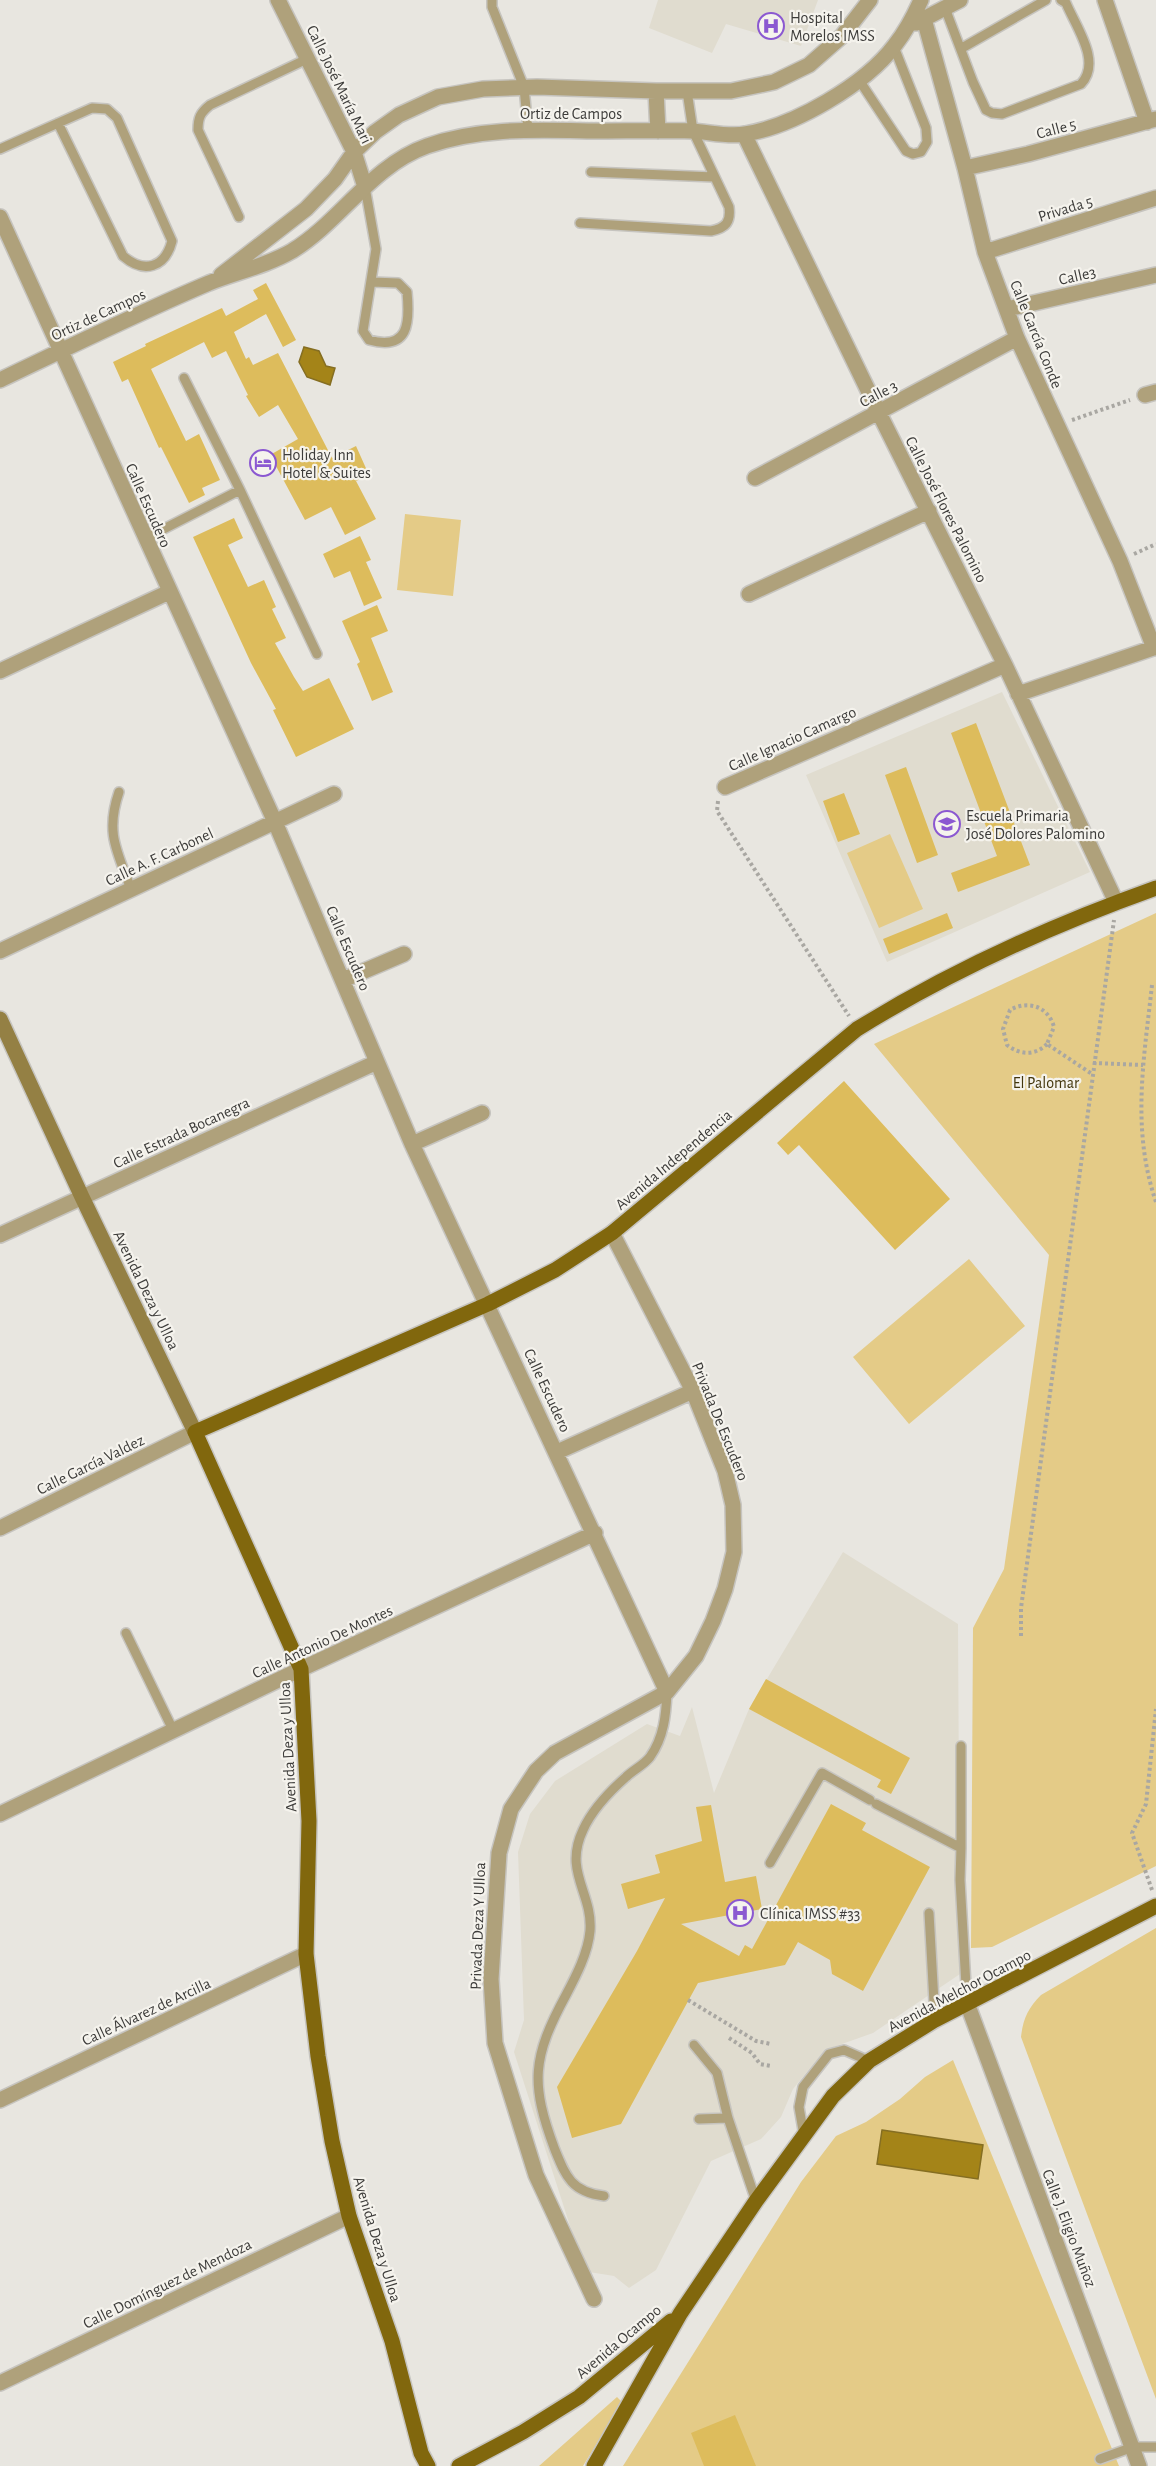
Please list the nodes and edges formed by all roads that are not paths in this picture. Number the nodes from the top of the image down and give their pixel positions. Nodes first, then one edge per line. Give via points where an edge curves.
1 (278, 0) edge
2 (492, 0) edge
3 (870, 0) edge
4 (921, 0) edge
5 (960, 0) edge
6 (1046, 0) edge
7 (1061, 0) edge
8 (1106, 0) edge
9 (945, 8) junction
10 (924, 19) junction
11 (908, 26) junction
12 (894, 47) junction
13 (962, 48) junction
14 (307, 59) junction
15 (859, 80) junction
16 (524, 87) junction
17 (656, 91) junction
18 (687, 91) junction
19 (1151, 120) edge
20 (58, 123) junction
21 (528, 130) junction
22 (658, 131) junction
23 (693, 131) junction
24 (744, 134) junction
25 (0, 149) edge
26 (354, 152) junction
27 (965, 168) junction
28 (591, 172) dead end
29 (714, 177) junction
30 (364, 186) junction
31 (1156, 198) edge
32 (0, 217) edge
33 (239, 217) dead end
34 (580, 223) dead end
35 (985, 252) junction
36 (1156, 275) edge
37 (372, 282) junction
38 (211, 283) junction
39 (1007, 309) junction
40 (1017, 338) junction
41 (62, 350) junction
42 (184, 378) dead end
43 (0, 380) edge
44 (879, 413) junction
45 (755, 478) dead end
46 (240, 490) junction
47 (929, 511) junction
48 (144, 539) junction
49 (169, 592) junction
50 (749, 594) dead end
51 (1155, 647) edge
52 (317, 654) dead end
53 (1005, 665) junction
54 (0, 671) edge
55 (1018, 694) junction
56 (725, 787) road end
57 (119, 792) dead end
58 (334, 794) dead end
59 (275, 822) junction
60 (1156, 888) edge
61 (131, 889) junction
62 (1116, 902) junction
63 (0, 951) edge
64 (404, 954) dead end
65 (343, 980) junction
66 (0, 1019) edge
67 (377, 1062) junction
68 (482, 1113) dead end
69 (412, 1144) junction
70 (82, 1197) junction
71 (612, 1233) junction
72 (0, 1235) edge
73 (488, 1304) junction
74 (693, 1391) junction
75 (195, 1432) junction
76 (557, 1452) junction
77 (0, 1528) edge
78 (595, 1533) junction
79 (126, 1633) dead end
80 (301, 1669) junction
81 (667, 1692) junction
82 (174, 1732) junction
83 (961, 1746) dead end
84 (0, 1814) edge
85 (961, 1848) junction
86 (770, 1863) dead end
87 (1156, 1906) edge
88 (929, 1913) dead end
89 (306, 1954) junction
90 (966, 2003) junction
91 (934, 2020) junction
92 (693, 2045) dead end
93 (869, 2061) junction
94 (0, 2100) edge
95 (728, 2118) junction
96 (699, 2119) dead end
97 (804, 2136) junction
98 (604, 2196) dead end
99 (756, 2201) junction
100 (349, 2216) junction
101 (594, 2299) dead end
102 (680, 2314) junction
103 (0, 2383) edge
104 (1133, 2447) junction
105 (1156, 2447) edge
106 (1100, 2459) dead end
107 (423, 2462) edge
108 (1134, 2465) edge
109 (459, 2466) edge
110 (594, 2466) edge

1 - 14 street, Calle José María Mari
2 - 16 lane
3 - 18 street, Ortiz de Campos via 843,36 809,65 774,82 742,89
4 - 11 street, Ortiz de Campos
5 - 9 street
6 - 13 lane
7 - 13 lane via 1066,3 1090,60 1090,70 1081,84 1002,114 992,113 986,110 973,82
8 - 19 street
9 - 10 street
9 - 13 lane
10 - 11 street
10 - 27 street, Calle García Conde
11 - 12 street, Ortiz de Campos
12 - 15 street, Ortiz de Campos
12 - 15 lane via 926,128 927,142 921,152 906,151
14 - 26 street, Calle José María Mari
14 - 33 lane via 210,105 198,119 198,130
15 - 24 street, Ortiz de Campos via 827,103
16 - 17 street, Ortiz de Campos
16 - 21 lane
16 - 26 street, Ortiz de Campos via 438,97 399,115
17 - 18 street, Ortiz de Campos
17 - 22 street
18 - 23 lane
19 - 27 street, Calle 5
20 - 20 lane via 92,108 107,109 117,118 172,241 169,254 157,264 132,264 123,256
20 - 25 lane
21 - 22 street, Ortiz de Campos
21 - 30 street, Ortiz de Campos via 470,135 426,146 377,174
22 - 23 street, Ortiz de Campos
23 - 24 street, Ortiz de Campos
23 - 29 lane
24 - 44 street, Calle José Flores Palomino
26 - 30 street, Calle José María Mari
26 - 38 street, Ortiz de Campos via 306,209
27 - 35 street, Calle García Conde
28 - 29 lane
29 - 34 lane via 730,213 727,224 717,230
30 - 37 lane via 375,236
30 - 38 street, Ortiz de Campos via 322,228 293,250
31 - 35 street, Privada 5
32 - 41 street, Calle Escudero
35 - 39 street, Calle García Conde
36 - 39 street, Calle3
37 - 37 lane via 363,331 369,340 390,343 401,338 407,328 407,292 398,284
38 - 41 street, Ortiz de Campos
39 - 40 street, Calle García Conde
40 - 44 street, Calle 3
40 - 51 street, Calle García Conde via 1120,561
41 - 43 street, Ortiz de Campos
41 - 48 street, Calle Escudero
42 - 46 lane
44 - 45 street, Calle 3
44 - 47 street, Calle José Flores Palomino
46 - 48 lane
46 - 52 lane
47 - 50 street
47 - 53 street, Calle José Flores Palomino
48 - 49 street, Calle Escudero
49 - 54 street
49 - 59 street, Calle Escudero
51 - 55 street
53 - 55 street, Calle José Flores Palomino
53 - 56 street, Calle Ignacio Camargo
55 - 62 street, Calle José Flores Palomino
57 - 61 lane via 112,835
58 - 59 street, Calle A. F. Carbonel
59 - 61 street, Calle A. F. Carbonel
59 - 65 street, Calle Escudero
60 - 62 main road, Avenida Independencia
61 - 63 street, Calle A. F. Carbonel
62 - 71 main road, Avenida Independencia via 973,964 857,1029
64 - 65 street
65 - 67 street, Calle Escudero
66 - 70 main road, Avenida Deza y Ulloa
67 - 69 street, Calle Escudero
67 - 70 street, Calle Estrada Bocanegra
68 - 69 street
69 - 73 street, Calle Escudero
70 - 72 street, Calle Estrada Bocanegra
70 - 75 main road, Avenida Deza y Ulloa
71 - 73 main road, Avenida Independencia via 555,1270
71 - 74 street, Privada De Escudero
73 - 75 main road, Avenida Independencia
73 - 76 street, Calle Escudero
74 - 76 street
74 - 81 street, Privada De Escudero via 725,1471 733,1505 734,1552 713,1621 696,1656
75 - 77 street, Calle García Valdez
75 - 80 main road, Avenida Deza y Ulloa
76 - 78 street, Calle Escudero
78 - 80 street, Calle Antonio De Montes
78 - 81 street, Calle Escudero
79 - 82 lane
80 - 82 street, Calle Antonio De Montes
80 - 89 main road, Avenida Deza y Ulloa via 309,1821
81 - 98 lane via 666,1718 649,1759 599,1804 583,1829 574,1855 590,1930 586,1952 555,2014 538,2060 539,2094 564,2173 581,2190
81 - 101 street, Privada Deza Y Ulloa via 555,1753 536,1771 511,1809 498,1853 491,1979 495,2043 536,2175
82 - 84 street, Calle Antonio De Montes
83 - 85 lane
85 - 86 lane via 822,1773
85 - 90 lane
87 - 90 main road, Avenida Melchor Ocampo
88 - 91 lane
89 - 94 street, Calle Álvarez de Arcilla
89 - 100 main road, Avenida Deza y Ulloa via 318,2056
90 - 91 main road, Avenida Melchor Ocampo
90 - 104 street, Calle J. Eligio Muñoz
91 - 93 main road, Avenida Melchor Ocampo
92 - 95 lane via 717,2073
93 - 97 main road, Avenida Melchor Ocampo via 834,2096
93 - 97 lane via 844,2050 829,2054 800,2096
95 - 96 lane
95 - 99 lane
97 - 99 main road, Avenida Melchor Ocampo
99 - 102 main road, Avenida Melchor Ocampo
100 - 103 street, Calle Domínguez de Mendoza
100 - 107 main road, Avenida Deza y Ulloa via 392,2341
102 - 109 main road, Avenida Ocampo via 579,2397
102 - 110 main road, Avenida Ocampo
104 - 105 lane
104 - 106 lane
104 - 108 street, Calle J. Eligio Muñoz

